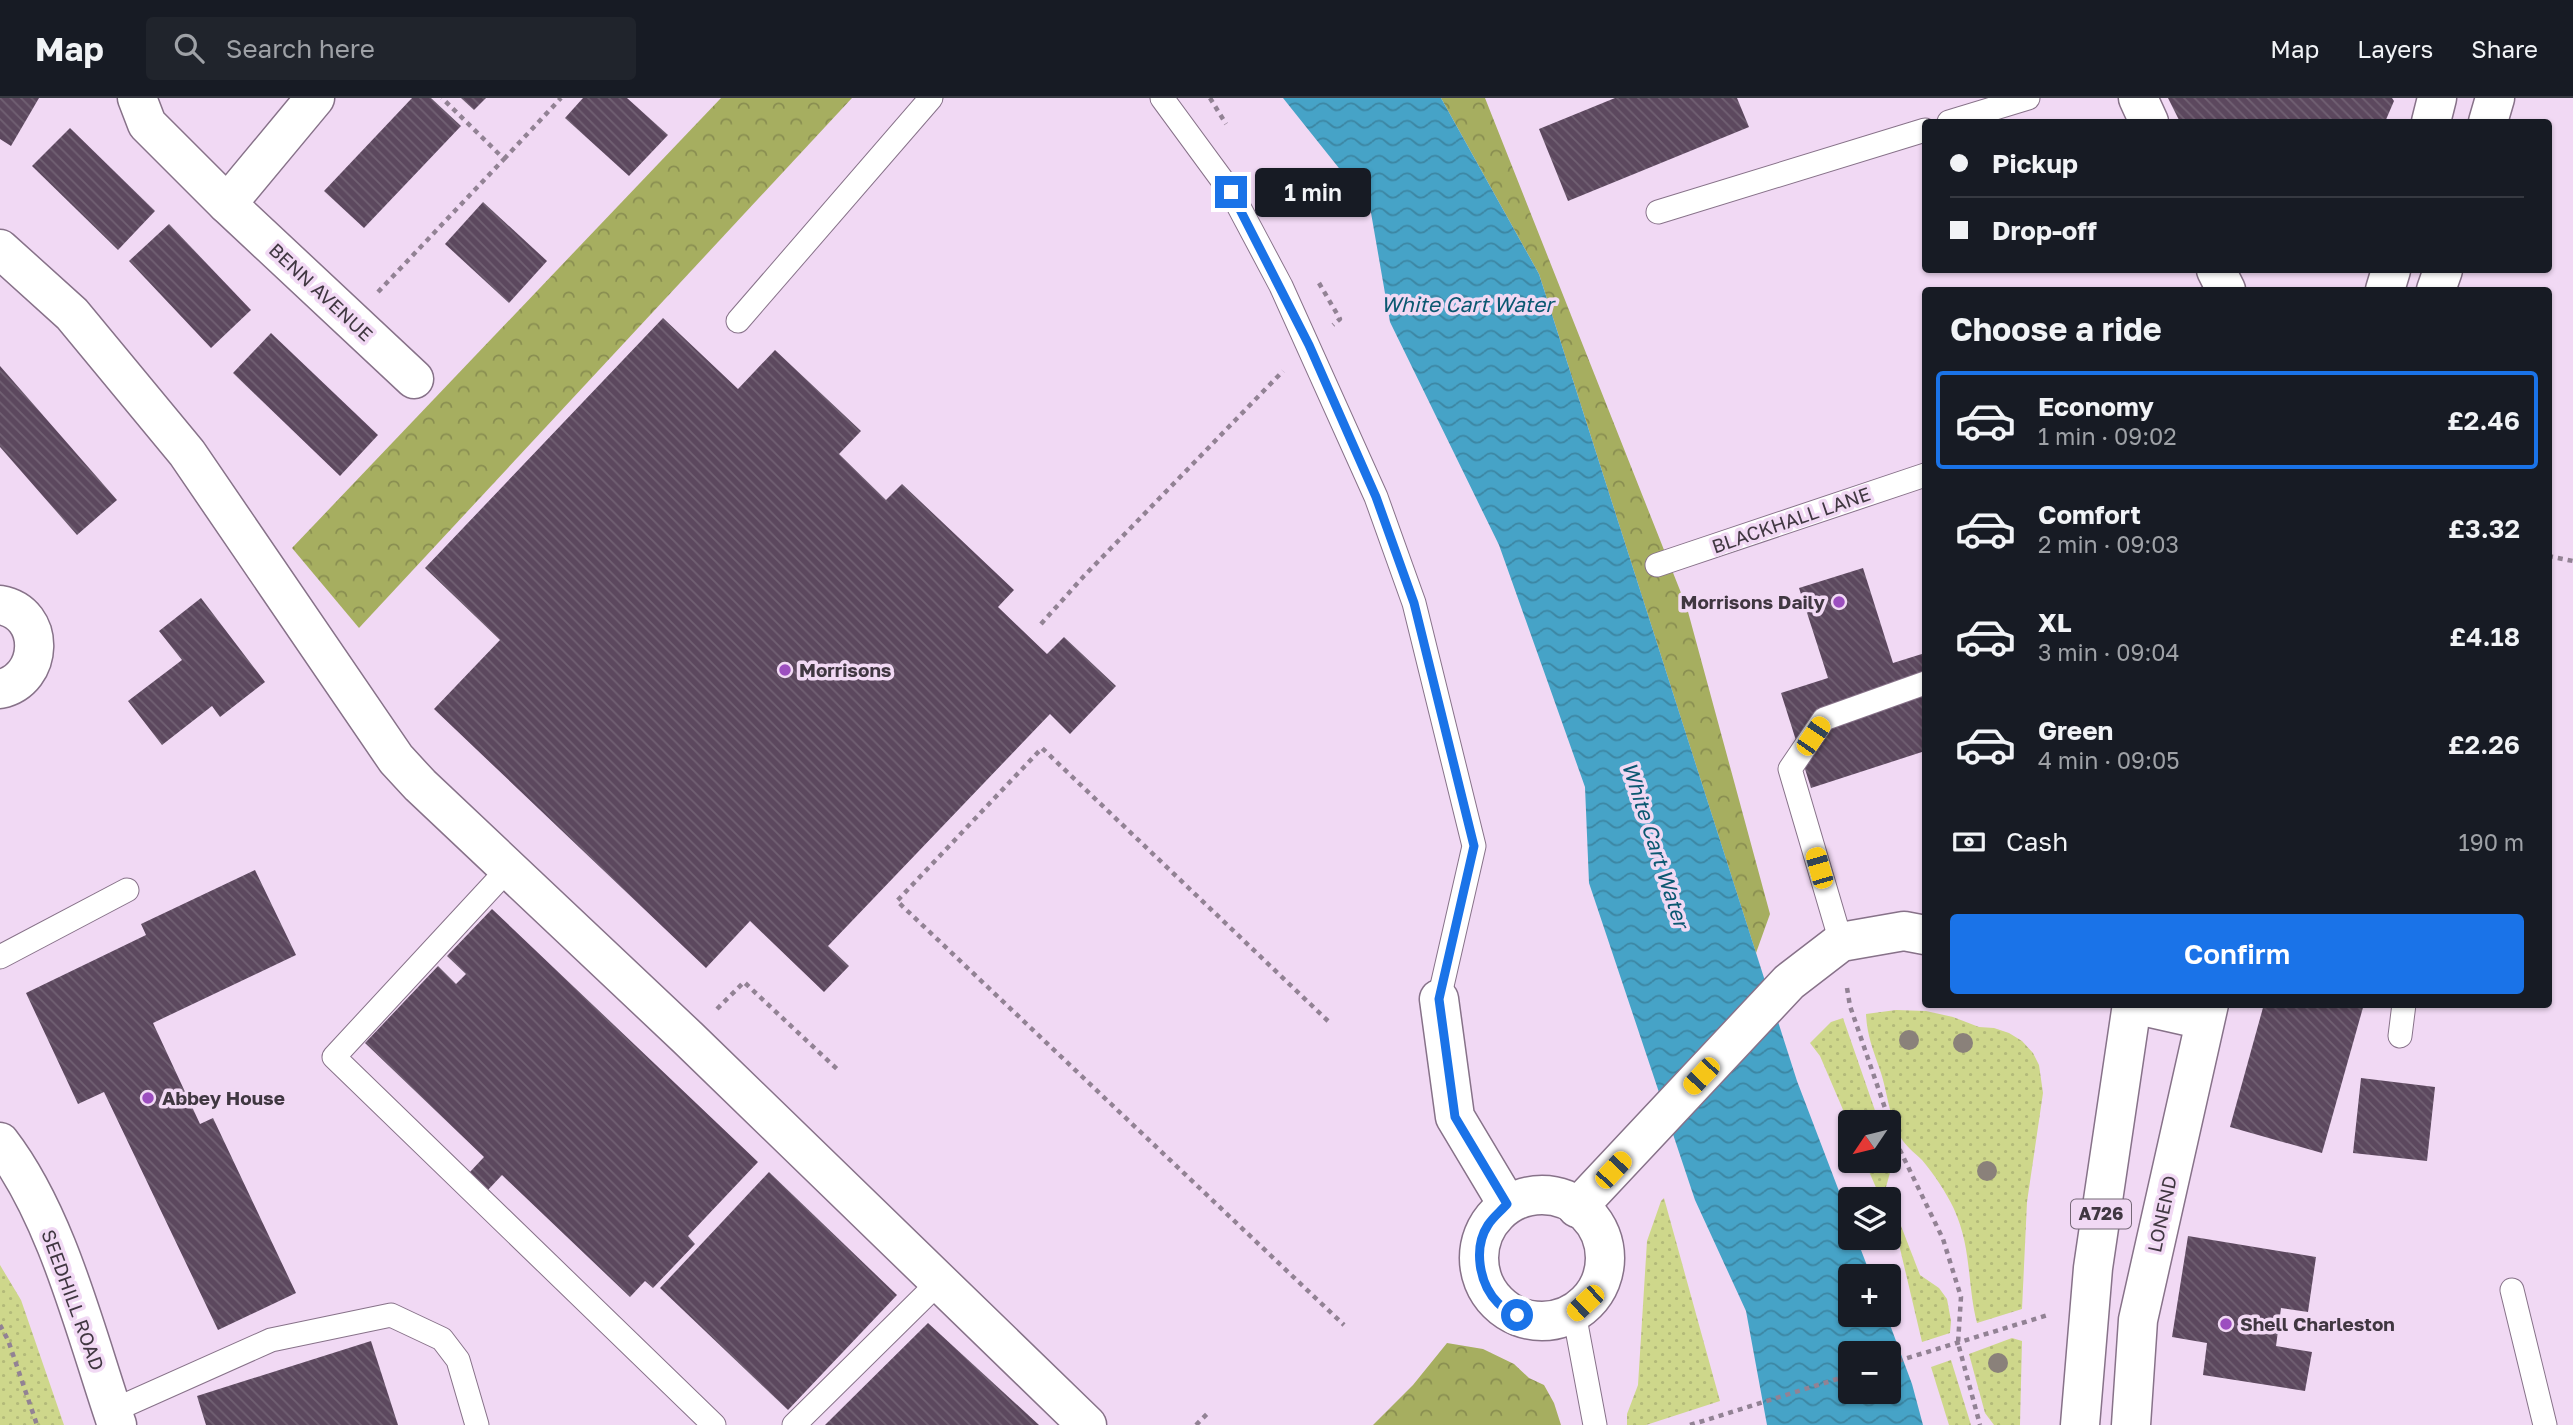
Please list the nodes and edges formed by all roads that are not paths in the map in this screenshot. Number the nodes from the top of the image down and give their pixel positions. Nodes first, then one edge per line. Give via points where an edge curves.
1 (136, 98) edge
2 (315, 98) edge
3 (931, 98) edge
4 (1162, 98) edge
5 (2028, 98) edge
6 (2138, 98) edge
7 (2438, 98) edge
8 (2495, 98) edge
9 (1959, 119) edge
10 (2148, 119) edge
11 (2432, 119) edge
12 (2489, 119) edge
13 (1922, 131) edge
14 (227, 204) junction
15 (1658, 212) dead end
16 (0, 248) edge
17 (738, 321) dead end
18 (414, 379) dead end
19 (1922, 476) edge
20 (1657, 565) dead end
21 (0, 604) edge
22 (1922, 684) edge
23 (0, 690) edge
24 (509, 869) junction
25 (127, 890) dead end
26 (1922, 934) edge
27 (1841, 942) junction
28 (0, 957) edge
29 (1439, 999) joint
30 (2131, 1008) edge
31 (2169, 1008) edge
32 (2404, 1008) edge
33 (2206, 1012) edge
34 (2400, 1036) dead end
35 (0, 1142) edge
36 (1586, 1198) junction
37 (1507, 1204) junction
38 (939, 1282) junction
39 (2512, 1290) dead end
40 (1574, 1313) junction
41 (114, 1418) edge
42 (477, 1425) edge
43 (714, 1425) edge
44 (794, 1425) edge
45 (1087, 1425) edge
46 (1595, 1425) edge
47 (2080, 1425) edge
48 (2131, 1425) edge
49 (2545, 1425) edge

1 - 14 street, BENN AVENUE via 147,124
2 - 14 street
3 - 17 lane
4 - 29 lane via 1231,192 1309,345 1376,497 1414,603 1474,846
5 - 9 lane
6 - 10 street
7 - 11 street
8 - 12 street
13 - 15 lane
14 - 18 street, BENN AVENUE
16 - 24 street via 72,314 187,453 396,759
19 - 20 lane, BLACKHALL LANE
21 - 23 street via 19,612 28,622 35,650 25,675
22 - 27 lane via 1824,719 1790,769
24 - 38 street
24 - 43 lane via 334,1057
25 - 28 lane
26 - 27 street via 1904,931
27 - 36 street via 1789,982
29 - 37 street via 1455,1117
30 - 47 street, A726 via 2093,1268
31 - 33 street
32 - 34 lane
33 - 48 street, LONEND / A726 via 2138,1320
35 - 41 street, SEEDHILL ROAD via 15,1161 58,1248
36 - 37 street via 1528,1195
36 - 40 street via 1602,1233 1604,1273 1596,1293
37 - 40 street via 1488,1225 1480,1246 1486,1285 1498,1303 1531,1320 1553,1320
38 - 44 lane
38 - 45 street
39 - 49 lane
40 - 46 lane
41 - 42 lane via 271,1340 391,1315 442,1339 458,1360

